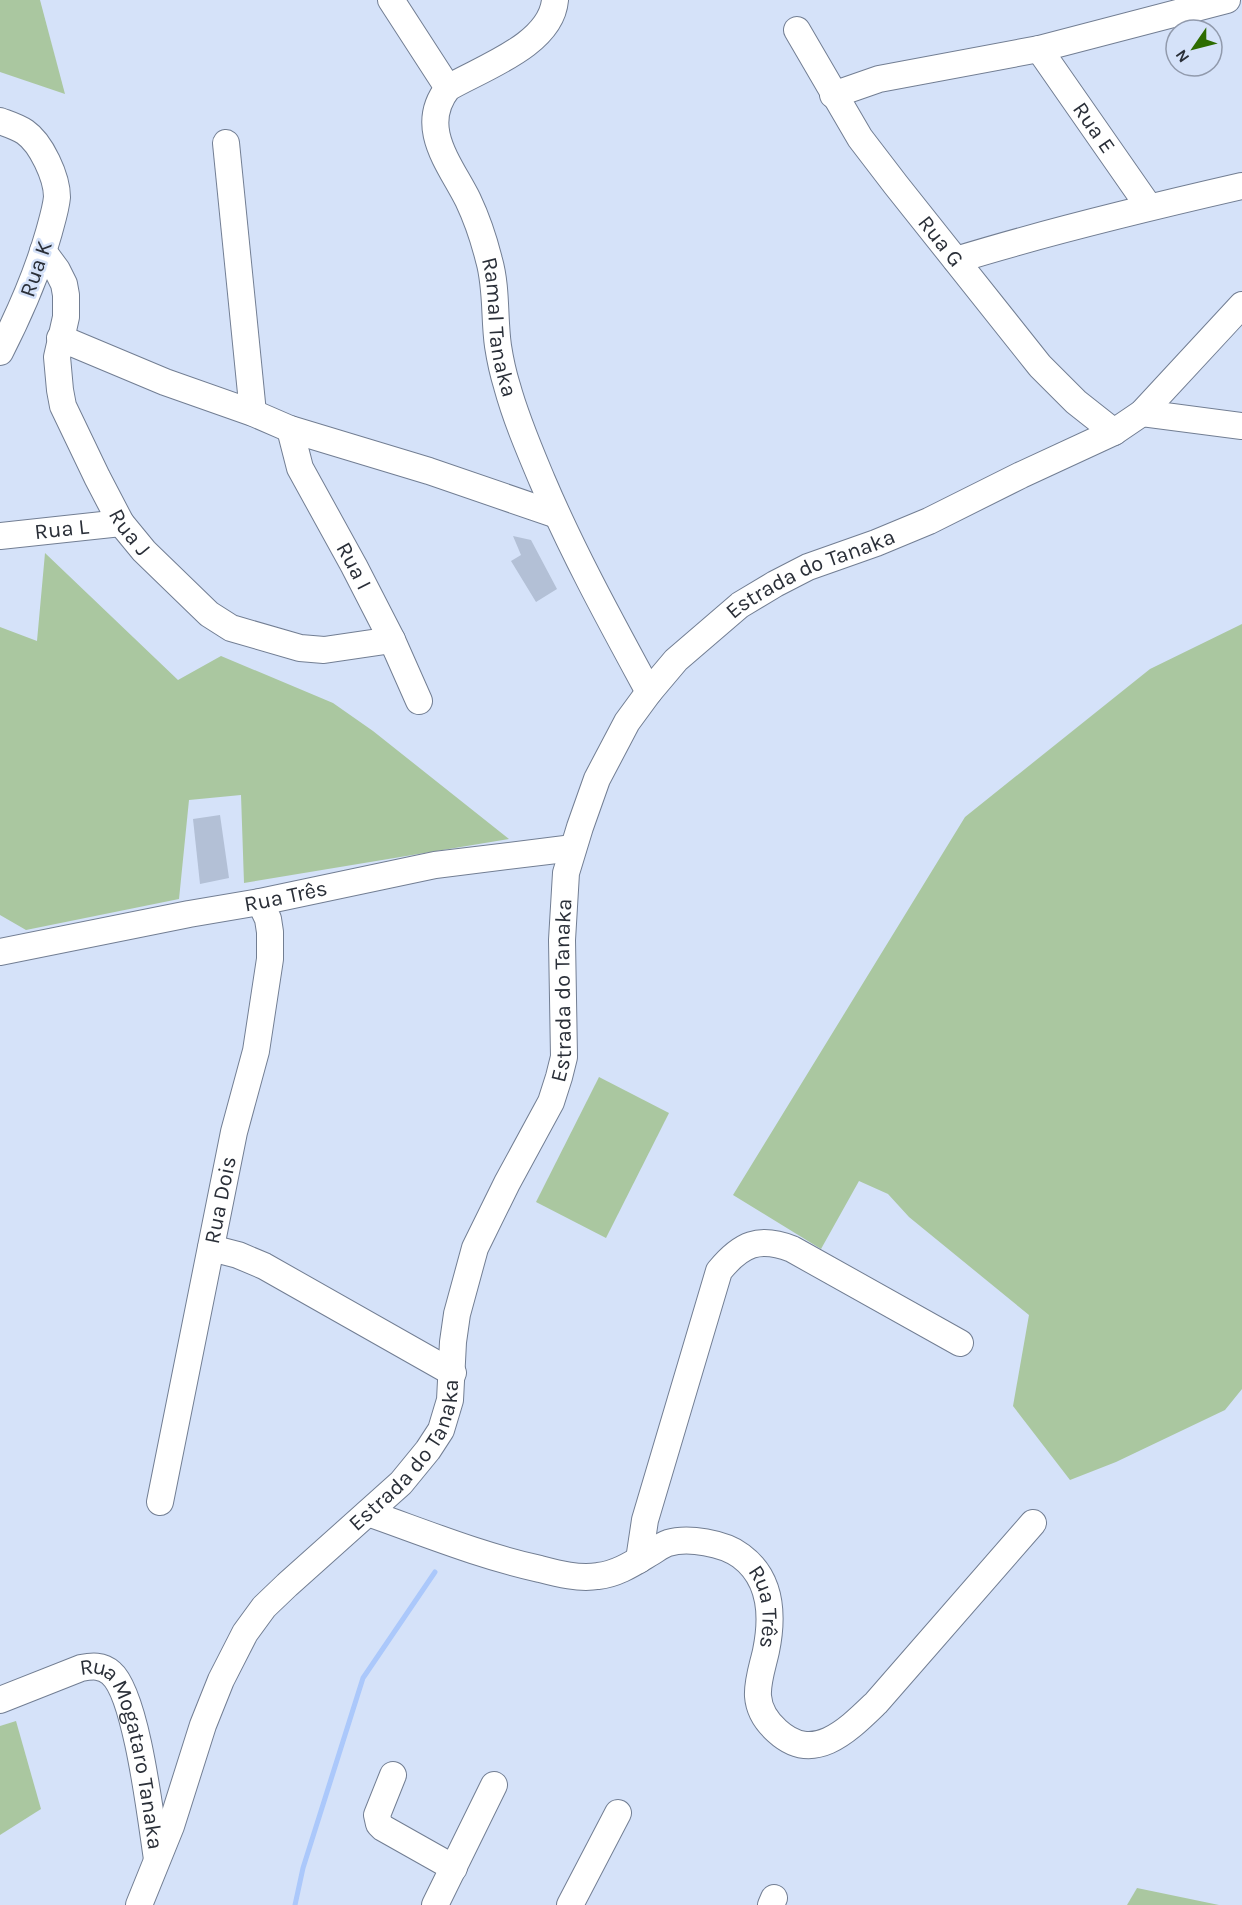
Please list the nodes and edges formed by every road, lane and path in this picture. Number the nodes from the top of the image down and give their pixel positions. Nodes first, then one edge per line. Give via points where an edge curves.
1 (391, 0) edge
2 (555, 0) edge
3 (1227, 0) edge
4 (797, 30) dead end
5 (1039, 49) junction
6 (448, 88) junction
7 (833, 94) junction
8 (0, 120) edge
9 (226, 143) dead end
10 (1242, 186) edge
11 (1149, 207) junction
12 (44, 251) junction
13 (956, 260) junction
14 (1242, 305) edge
15 (60, 338) junction
16 (0, 352) edge
17 (253, 413) junction
18 (1142, 413) junction
19 (1242, 426) edge
20 (290, 429) junction
21 (1114, 432) junction
22 (557, 515) junction
23 (121, 523) junction
24 (0, 536) edge
25 (392, 640) junction
26 (649, 692) junction
27 (419, 701) dead end
28 (573, 848) junction
29 (260, 902) junction
30 (6, 946) edge
31 (211, 1248) junction
32 (960, 1343) dead end
33 (453, 1373) junction
34 (160, 1502) dead end
35 (368, 1513) junction
36 (1033, 1523) dead end
37 (639, 1560) junction
38 (0, 1700) edge
39 (393, 1774) dead end
40 (494, 1785) dead end
41 (618, 1813) dead end
42 (157, 1862) junction
43 (454, 1868) junction
44 (139, 1905) edge
45 (435, 1905) edge
46 (570, 1905) edge

1 - 6 street
2 - 6 street via 551,18 522,48
3 - 5 street
4 - 7 street, Rua G
5 - 7 street via 879,79
5 - 11 street, Rua E
6 - 22 street, Ramal Tanaka via 441,97 435,120 438,144 468,200 490,262 498,347 506,384
7 - 13 street, Rua G via 860,138
8 - 12 street, Rua K via 25,132 38,146 54,177 57,196
9 - 17 street
10 - 11 street
11 - 13 street
12 - 15 street, Rua J via 64,284 67,305
12 - 16 street, Rua K
13 - 21 street, Rua G via 1040,366
14 - 18 street, Estrada do Tanaka
15 - 17 street
15 - 23 street, Rua J via 58,364 63,406
17 - 20 street
18 - 19 street
18 - 21 street, Estrada do Tanaka
20 - 22 street
20 - 25 street, Rua I via 300,468
21 - 26 street, Estrada do Tanaka via 929,520 808,567 775,584 740,605 676,660
22 - 26 street, Ramal Tanaka
23 - 24 street, Rua L
23 - 25 street, Rua J via 184,592 231,628 300,648 324,650
25 - 27 street, Rua I
26 - 28 street, Estrada do Tanaka via 597,779
28 - 29 street, Rua Três via 435,865
28 - 33 street, Estrada do Tanaka via 566,873 563,919 564,1057 551,1102 475,1248 457,1314
29 - 30 street, Rua Três
29 - 31 street, Rua Dois via 270,932 270,959 255,1051
31 - 33 street via 264,1266
31 - 34 street, Rua Dois
32 - 37 street via 792,1249 761,1243 732,1255 720,1271 645,1520
33 - 35 street, Estrada do Tanaka via 441,1430 401,1483
35 - 37 street, Rua Três via 508,1562 568,1576 612,1574
35 - 42 street, Estrada do Tanaka via 264,1607 245,1633 203,1725
36 - 37 street, Rua Três via 876,1703 853,1726 833,1740 817,1745 802,1745 784,1738 761,1711 758,1695 770,1610 766,1587 756,1571 741,1556 722,1546 698,1541 668,1543
38 - 42 street, Rua Mogataro Tanaka via 65,1673 94,1666 117,1678 130,1710 145,1778
39 - 43 street via 377,1815 379,1824
40 - 43 street
41 - 46 street
42 - 44 street, Estrada do Tanaka
43 - 45 street

